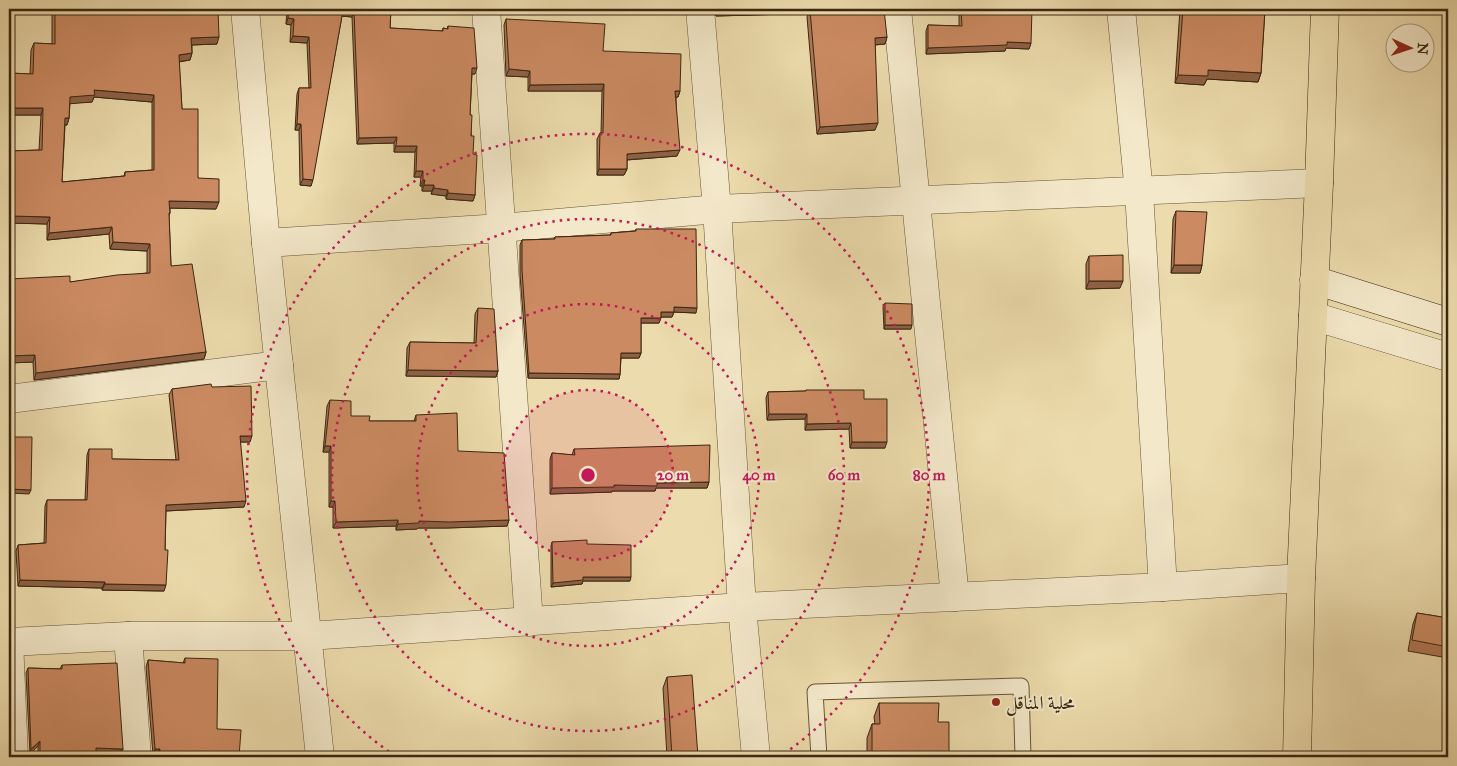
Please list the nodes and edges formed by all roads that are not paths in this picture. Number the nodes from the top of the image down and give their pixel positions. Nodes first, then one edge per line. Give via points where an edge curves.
1 (245, 9) edge
2 (486, 9) edge
3 (700, 9) edge
4 (897, 9) edge
5 (1121, 9) edge
6 (1325, 9) edge
7 (1319, 183) junction
8 (1139, 192) junction
9 (916, 201) junction
10 (717, 209) junction
11 (501, 228) junction
12 (266, 243) junction
13 (1314, 280) junction
14 (1313, 316) junction
15 (1448, 322) edge
16 (1448, 357) edge
17 (279, 365) junction
18 (9, 399) edge
19 (1301, 578) junction
20 (1162, 587) junction
21 (955, 597) junction
22 (742, 607) junction
23 (529, 622) junction
24 (128, 636) junction
25 (308, 636) junction
26 (9, 641) edge
27 (14, 757) edge
28 (137, 757) edge
29 (320, 757) edge
30 (756, 757) edge
31 (819, 757) edge
32 (1023, 757) edge
33 (1297, 757) edge

1 - 12 street
2 - 11 street
3 - 10 street
4 - 9 street
5 - 8 street
6 - 7 main road
7 - 8 street
7 - 13 main road
8 - 9 street
8 - 20 street
9 - 10 street
9 - 21 street
10 - 11 street
10 - 22 street
11 - 12 street
11 - 23 street
12 - 17 street
13 - 14 main road
13 - 15 street
14 - 16 street
14 - 19 main road
17 - 18 street
17 - 25 street
19 - 20 street
19 - 33 main road
20 - 21 street
21 - 22 street
22 - 23 street
22 - 30 street
23 - 25 street
24 - 25 street
24 - 26 street
24 - 28 street
25 - 29 street
26 - 27 street
31 - 32 lane via 815,692 1021,686

